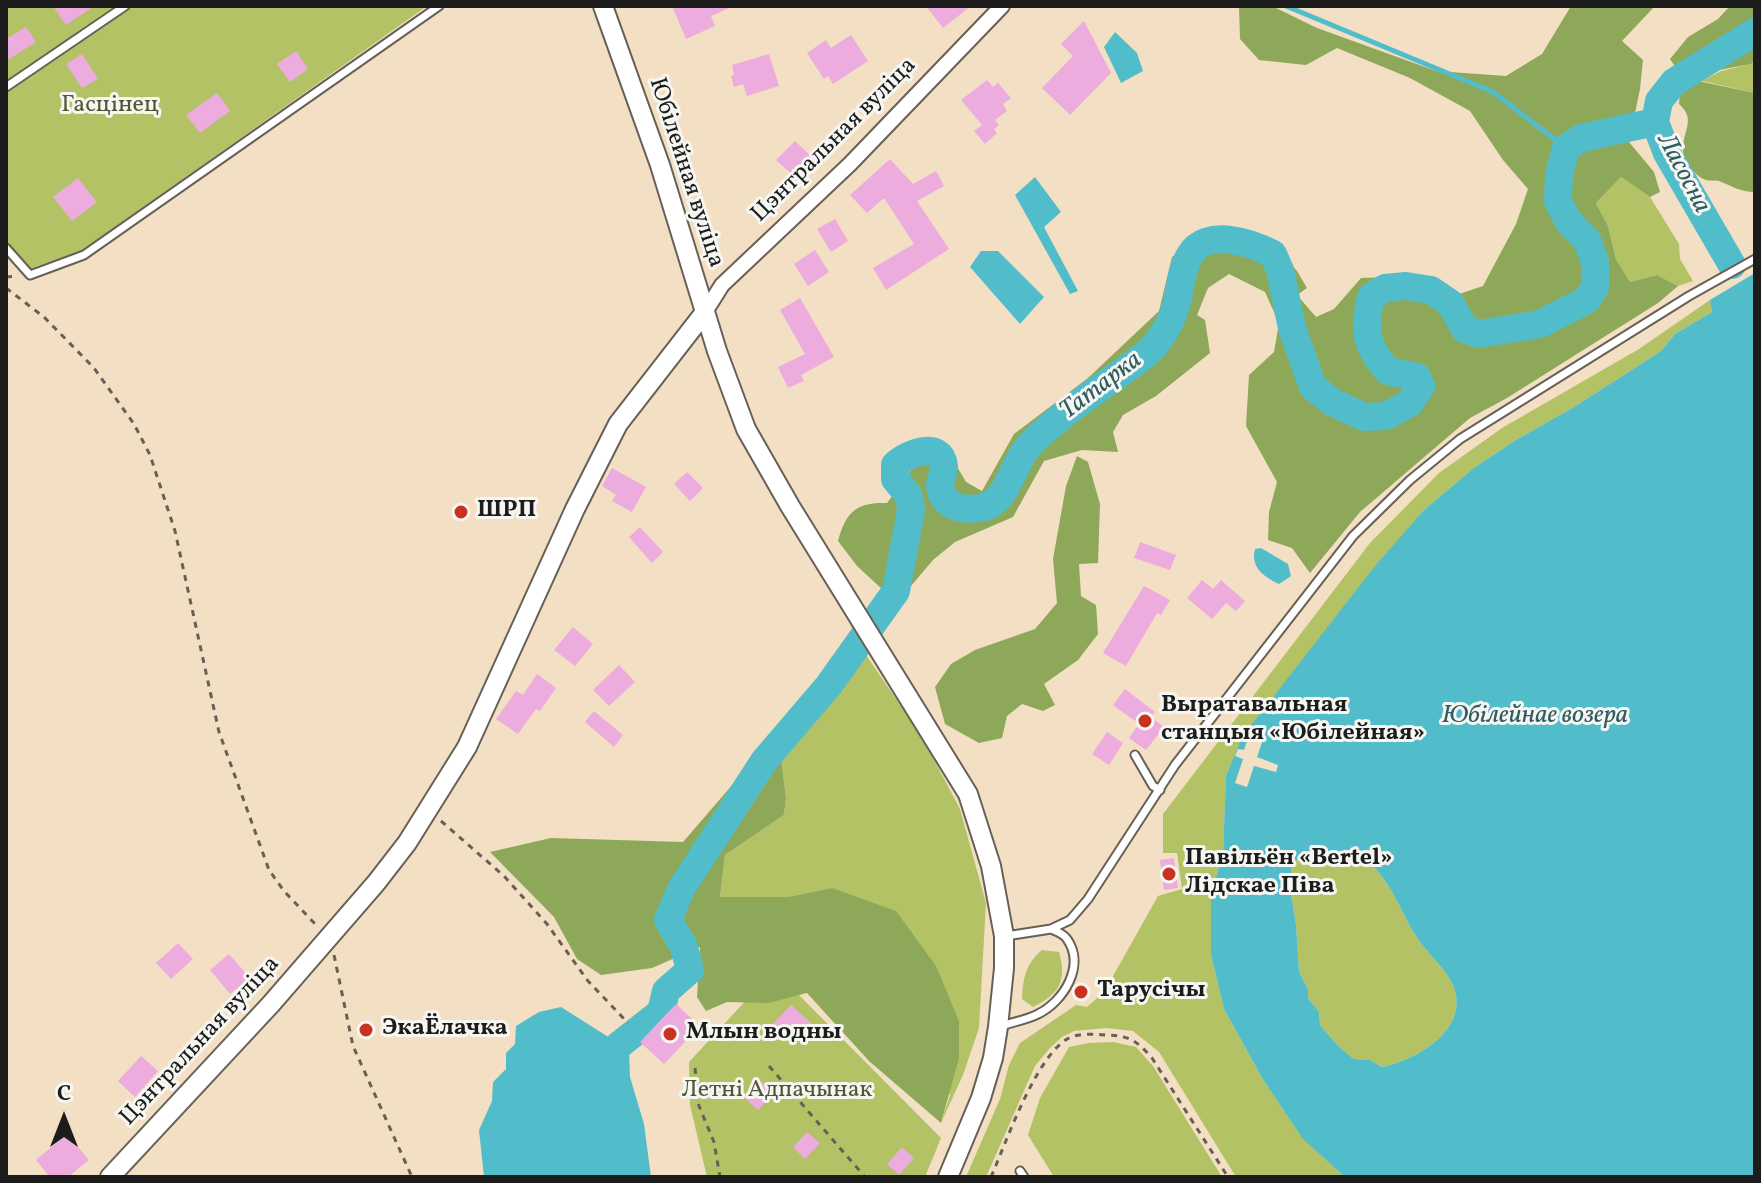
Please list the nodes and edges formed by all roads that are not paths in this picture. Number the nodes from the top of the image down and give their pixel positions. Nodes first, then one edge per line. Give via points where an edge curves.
1 (125, 6) edge
2 (439, 6) edge
3 (603, 6) edge
4 (1002, 6) edge
5 (6, 87) edge
6 (6, 248) edge
7 (1755, 259) edge
8 (705, 312) junction
9 (1135, 755) dead end
10 (1160, 790) junction
11 (1051, 929) junction
12 (1004, 936) junction
13 (998, 1027) junction
14 (110, 1177) edge
15 (948, 1177) edge

1 - 5 lane
2 - 6 lane via 84,255 30,275
3 - 8 street, Юбілейная вуліца
4 - 8 street, Цэнтральная вуліца via 850,164 722,285
7 - 10 lane via 1460,439 1410,480 1353,536
8 - 12 street, Юбілейная вуліца via 746,429 968,794 991,866
8 - 14 street, Цэнтральная вуліца via 618,424 467,747 428,811 376,883 271,1004
9 - 10 lane
10 - 11 lane via 1088,899 1070,920
11 - 12 lane
11 - 13 lane via 1066,937 1071,949 1071,980 1038,1014
12 - 13 street, Юбілейная вуліца
13 - 15 street, Юбілейная вуліца via 981,1098

